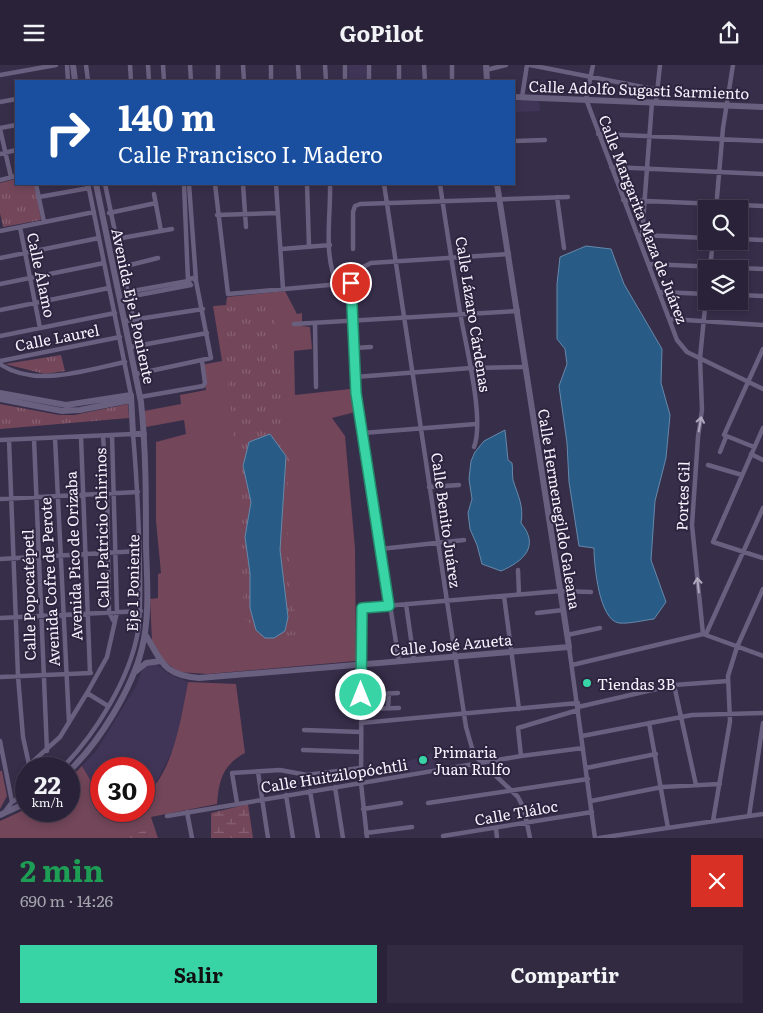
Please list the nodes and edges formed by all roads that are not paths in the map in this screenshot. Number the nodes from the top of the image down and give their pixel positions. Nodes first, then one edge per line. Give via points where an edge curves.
1 (13, 65) edge
2 (56, 65) edge
3 (67, 65) edge
4 (73, 65) edge
5 (86, 65) edge
6 (130, 65) edge
7 (148, 65) edge
8 (163, 65) edge
9 (190, 65) edge
10 (218, 65) edge
11 (244, 65) edge
12 (271, 65) edge
13 (298, 65) edge
14 (325, 65) edge
15 (345, 65) edge
16 (369, 65) edge
17 (399, 65) edge
18 (424, 65) edge
19 (452, 65) edge
20 (506, 65) edge
21 (529, 65) edge
22 (592, 65) edge
23 (660, 65) edge
24 (733, 65) edge
25 (39, 66) edge
26 (486, 67) edge
27 (14, 71) junction
28 (0, 75) edge
29 (590, 77) junction
30 (68, 80) edge
31 (75, 80) edge
32 (88, 80) edge
33 (131, 80) edge
34 (149, 80) edge
35 (164, 80) edge
36 (191, 80) edge
37 (218, 80) edge
38 (244, 80) edge
39 (272, 80) edge
40 (299, 80) edge
41 (326, 80) edge
42 (345, 80) edge
43 (369, 80) edge
44 (399, 80) edge
45 (425, 80) edge
46 (452, 80) edge
47 (486, 80) edge
48 (658, 90) junction
49 (515, 97) edge
50 (522, 97) junction
51 (15, 99) edge
52 (586, 99) junction
53 (0, 102) edge
54 (654, 102) junction
55 (727, 105) junction
56 (763, 107) edge
57 (15, 125) edge
58 (0, 128) edge
59 (598, 134) junction
60 (650, 135) junction
61 (722, 139) junction
62 (546, 140) dead end
63 (515, 141) edge
64 (763, 141) edge
65 (15, 150) edge
66 (2, 153) edge
67 (611, 167) junction
68 (647, 168) junction
69 (719, 171) junction
70 (763, 174) edge
71 (14, 177) edge
72 (0, 180) edge
73 (36, 185) edge
74 (96, 185) edge
75 (105, 185) edge
76 (184, 185) edge
77 (189, 185) edge
78 (215, 185) edge
79 (243, 185) edge
80 (276, 185) edge
81 (307, 185) edge
82 (330, 185) edge
83 (384, 185) edge
84 (440, 185) edge
85 (497, 185) edge
86 (88, 186) edge
87 (154, 194) dead end
88 (39, 197) junction
89 (557, 197) junction
90 (568, 197) dead end
91 (500, 199) junction
92 (443, 200) junction
93 (623, 200) junction
94 (717, 200) edge
95 (644, 201) junction
96 (156, 203) junction
97 (388, 203) junction
98 (698, 205) edge
99 (748, 206) edge
100 (763, 206) edge
101 (94, 212) junction
102 (110, 213) junction
103 (188, 213) junction
104 (278, 213) junction
105 (245, 214) junction
106 (102, 215) junction
107 (218, 215) junction
108 (44, 222) junction
109 (20, 227) junction
110 (246, 227) dead end
111 (172, 229) dead end
112 (0, 231) edge
113 (161, 231) junction
114 (640, 235) junction
115 (99, 238) junction
116 (698, 238) edge
117 (116, 239) junction
118 (748, 239) edge
119 (763, 240) edge
120 (330, 245) junction
121 (309, 246) junction
122 (564, 248) dead end
123 (282, 249) junction
124 (353, 249) dead end
125 (25, 253) junction
126 (509, 255) junction
127 (452, 257) junction
128 (0, 258) edge
129 (158, 258) dead end
130 (397, 260) junction
131 (104, 263) junction
132 (649, 264) junction
133 (122, 267) junction
134 (698, 267) edge
135 (748, 269) edge
136 (763, 269) edge
137 (30, 278) junction
138 (192, 282) junction
139 (351, 283) junction
140 (0, 284) edge
141 (337, 284) junction
142 (109, 288) junction
143 (283, 289) junction
144 (660, 292) junction
145 (698, 294) edge
146 (127, 295) junction
147 (748, 296) edge
148 (763, 297) edge
149 (35, 303) junction
150 (203, 309) junction
151 (0, 310) edge
152 (127, 310) junction
153 (705, 310) edge
154 (518, 311) junction
155 (115, 313) junction
156 (460, 313) junction
157 (404, 316) junction
158 (670, 319) junction
159 (134, 320) junction
160 (352, 320) junction
161 (125, 321) junction
162 (704, 321) junction
163 (315, 323) junction
164 (294, 324) dead end
165 (763, 325) edge
166 (40, 328) junction
167 (208, 333) junction
168 (0, 336) edge
169 (120, 337) junction
170 (139, 346) junction
171 (131, 347) junction
172 (371, 347) dead end
173 (354, 348) junction
174 (763, 349) edge
175 (700, 358) junction
176 (202, 361) junction
177 (0, 362) edge
178 (125, 362) junction
179 (527, 367) junction
180 (471, 368) junction
181 (412, 372) junction
182 (136, 374) junction
183 (356, 377) junction
184 (748, 381) junction
185 (316, 387) dead end
186 (763, 389) edge
187 (0, 393) edge
188 (131, 397) junction
189 (140, 397) junction
190 (0, 399) edge
191 (476, 424) junction
192 (421, 428) junction
193 (763, 428) edge
194 (363, 433) junction
195 (133, 434) junction
196 (144, 434) junction
197 (112, 435) junction
198 (103, 436) junction
199 (725, 436) junction
200 (81, 437) junction
201 (54, 438) junction
202 (34, 439) junction
203 (0, 440) edge
204 (9, 440) junction
205 (474, 447) dead end
206 (754, 447) junction
207 (720, 452) dead end
208 (751, 454) junction
209 (763, 460) edge
210 (708, 465) dead end
211 (742, 475) junction
212 (459, 485) dead end
213 (428, 487) junction
214 (138, 492) junction
215 (108, 493) junction
216 (114, 493) junction
217 (84, 495) junction
218 (57, 496) junction
219 (38, 497) junction
220 (10, 498) junction
221 (0, 499) edge
222 (763, 508) edge
223 (108, 521) junction
224 (114, 521) junction
225 (464, 540) dead end
226 (437, 543) junction
227 (380, 549) junction
228 (139, 551) junction
229 (743, 552) junction
230 (109, 553) junction
231 (115, 553) junction
232 (87, 554) junction
233 (59, 555) junction
234 (40, 556) junction
235 (14, 558) junction
236 (763, 558) edge
237 (0, 559) edge
238 (518, 570) dead end
239 (763, 589) edge
240 (560, 591) junction
241 (591, 592) dead end
242 (519, 594) junction
243 (504, 596) junction
244 (446, 600) junction
245 (406, 604) junction
246 (389, 606) junction
247 (563, 609) junction
248 (117, 612) junction
249 (145, 612) junction
250 (88, 613) junction
251 (110, 613) junction
252 (537, 613) dead end
253 (63, 615) junction
254 (41, 616) junction
255 (18, 617) junction
256 (0, 618) edge
257 (113, 620) junction
258 (600, 628) dead end
259 (145, 634) junction
260 (705, 634) junction
261 (567, 635) junction
262 (569, 647) junction
263 (737, 647) junction
264 (511, 652) junction
265 (455, 656) junction
266 (763, 657) edge
267 (414, 659) junction
268 (160, 661) junction
269 (398, 661) junction
270 (361, 664) junction
271 (572, 665) junction
272 (134, 672) junction
273 (90, 673) junction
274 (98, 673) junction
275 (42, 675) junction
276 (66, 675) junction
277 (0, 677) edge
278 (18, 677) junction
279 (728, 681) junction
280 (674, 685) junction
281 (87, 693) junction
282 (389, 693) junction
283 (398, 693) dead end
284 (361, 695) junction
285 (108, 706) junction
286 (578, 707) junction
287 (388, 708) junction
288 (400, 708) dead end
289 (361, 709) junction
290 (519, 709) junction
291 (464, 713) junction
292 (731, 713) junction
293 (763, 713) edge
294 (681, 717) junction
295 (361, 723) junction
296 (649, 723) junction
297 (763, 723) edge
298 (69, 724) junction
299 (304, 731) dead end
300 (361, 732) junction
301 (582, 736) junction
302 (0, 741) edge
303 (583, 747) junction
304 (302, 750) dead end
305 (47, 751) junction
306 (361, 751) junction
307 (656, 754) junction
308 (521, 756) junction
309 (28, 757) edge
310 (41, 757) edge
311 (72, 757) edge
312 (80, 759) edge
313 (482, 763) junction
314 (360, 768) junction
315 (586, 768) junction
316 (258, 772) junction
317 (588, 779) junction
318 (360, 783) junction
319 (720, 784) junction
320 (696, 785) junction
321 (335, 787) junction
322 (662, 787) junction
323 (512, 790) junction
324 (310, 791) junction
325 (286, 795) junction
326 (262, 799) junction
327 (15, 800) edge
328 (591, 801) junction
329 (12, 802) junction
330 (237, 803) junction
331 (401, 803) dead end
332 (428, 803) dead end
333 (15, 808) edge
334 (363, 809) junction
335 (187, 812) junction
336 (592, 812) junction
337 (1, 814) edge
338 (763, 814) edge
339 (167, 816) dead end
340 (749, 816) junction
341 (713, 821) junction
342 (528, 823) junction
343 (412, 827) dead end
344 (668, 828) junction
345 (496, 829) junction
346 (367, 835) edge
347 (443, 836) dead end
348 (464, 836) edge
349 (192, 838) edge
350 (268, 838) edge
351 (293, 838) edge
352 (318, 838) edge
353 (343, 838) edge
354 (497, 838) edge
355 (530, 838) edge
356 (597, 838) edge

1 - 27 street
2 - 25 street
3 - 30 street
4 - 31 street
5 - 32 street
6 - 33 street
7 - 34 street
8 - 35 street
9 - 36 street
10 - 37 street
11 - 38 street
12 - 39 street
13 - 40 street
14 - 41 street
15 - 42 street
16 - 43 street
17 - 44 street
18 - 45 street
19 - 46 street
20 - 26 street
21 - 29 street
21 - 50 street
22 - 29 street
23 - 48 street
24 - 55 street
25 - 27 street
26 - 47 street
27 - 28 street
29 - 48 street
29 - 52 street
48 - 54 street
49 - 50 street, Calle Adolfo Sugasti Sarmiento
50 - 52 street, Calle Adolfo Sugasti Sarmiento
51 - 53 street
52 - 54 street, Calle Adolfo Sugasti Sarmiento
52 - 59 street, Calle Margarita Maza de Juárez
54 - 55 street, Calle Adolfo Sugasti Sarmiento
54 - 60 street
55 - 56 street, Calle Adolfo Sugasti Sarmiento
55 - 61 street
57 - 58 street
58 - 66 street
59 - 60 street
59 - 67 street, Calle Margarita Maza de Juárez
60 - 61 street
60 - 68 street
61 - 64 street
61 - 69 street
62 - 63 street
65 - 66 street
66 - 71 street
67 - 68 street
67 - 93 street, Calle Margarita Maza de Juárez
68 - 69 street
68 - 95 street
69 - 70 street
69 - 94 street
71 - 72 street
73 - 88 street
74 - 106 street, Avenida Eje 1 Poniente
75 - 102 street, Avenida Eje 1 Poniente
76 - 103 street
77 - 103 street
78 - 107 street
79 - 105 street
80 - 104 street
81 - 121 street
82 - 120 street
83 - 97 street, Calle Benito Juárez
84 - 92 street, Calle Lázaro Cárdenas
85 - 91 street, Calle Hermenegildo Galeana
86 - 88 street
86 - 101 street, Avenida Eje 1 Poniente
87 - 96 street
88 - 108 street
89 - 90 street
89 - 91 street
89 - 122 street
91 - 92 street
91 - 126 street, Calle Hermenegildo Galeana
92 - 97 street
92 - 127 street, Calle Lázaro Cárdenas
93 - 95 street
93 - 114 street, Calle Margarita Maza de Juárez
95 - 98 street
95 - 114 street
96 - 102 street
96 - 113 street
97 - 124 street via 355,206
97 - 130 street, Calle Benito Juárez
99 - 100 street
101 - 108 street
101 - 115 street, Avenida Eje 1 Poniente
102 - 106 street
102 - 117 street, Avenida Eje 1 Poniente
103 - 138 street
104 - 105 street
104 - 123 street
105 - 107 street
105 - 110 street
106 - 152 street, Avenida Eje 1 Poniente
107 - 143 street via 228,294
108 - 109 street
109 - 112 street
109 - 125 street, Calle Álamo
111 - 113 street
113 - 117 street
114 - 116 street
114 - 132 street, Calle Margarita Maza de Juárez
115 - 125 street
115 - 131 street, Avenida Eje 1 Poniente
117 - 133 street, Avenida Eje 1 Poniente
118 - 119 street
120 - 121 street
120 - 141 street via 332,274
121 - 123 street
123 - 143 street
125 - 128 street
125 - 137 street, Calle Álamo
126 - 127 street
126 - 154 street, Calle Hermenegildo Galeana
127 - 130 street
127 - 156 street, Calle Lázaro Cárdenas
129 - 133 street
130 - 139 street via 366,264
130 - 157 street, Calle Benito Juárez
131 - 137 street
131 - 142 street, Avenida Eje 1 Poniente
132 - 134 street
132 - 144 street, Calle Margarita Maza de Juárez
133 - 146 street, Avenida Eje 1 Poniente
135 - 136 street
137 - 140 street
137 - 149 street, Calle Álamo
138 - 146 street
138 - 150 street
139 - 141 street
139 - 160 street
141 - 143 street
142 - 149 street
142 - 155 street, Avenida Eje 1 Poniente
144 - 145 street
144 - 158 street, Calle Margarita Maza de Juárez
146 - 152 street, Avenida Eje 1 Poniente
147 - 148 street
149 - 151 street
149 - 166 street, Calle Álamo
150 - 159 street
150 - 167 street
152 - 159 street, Avenida Eje 1 Poniente
152 - 161 street, Avenida Eje 1 Poniente
153 - 162 street, Portes Gil
154 - 156 street
154 - 179 street, Calle Hermenegildo Galeana
155 - 166 street
155 - 169 street, Avenida Eje 1 Poniente
156 - 157 street
156 - 180 street, Calle Lázaro Cárdenas
157 - 160 street
157 - 181 street, Calle Benito Juárez
158 - 162 street
158 - 175 street, Calle Margarita Maza de Juárez via 681,347
159 - 161 street
159 - 170 street, Avenida Eje 1 Poniente
160 - 163 street
160 - 173 street
161 - 171 street, Avenida Eje 1 Poniente
162 - 165 street
162 - 175 street, Portes Gil
163 - 164 street
163 - 185 street
166 - 168 street
167 - 170 street
167 - 176 street via 211,358
169 - 177 street, Calle Laurel
169 - 178 street, Avenida Eje 1 Poniente
170 - 171 street
171 - 182 street, Avenida Eje 1 Poniente
172 - 173 street
173 - 183 street
174 - 184 street
175 - 184 street
260 -> 175 street, Portes Gil via 692,525 702,410
176 - 182 street
176 - 189 street via 203,386
177 - 178 street via 16,371 46,376
178 - 188 street, Avenida Eje 1 Poniente
179 - 180 street
179 - 240 street, Calle Hermenegildo Galeana
180 - 181 street
180 - 191 street, Calle Lázaro Cárdenas
181 - 183 street
181 - 192 street, Calle Benito Juárez
182 - 189 street, Avenida Eje 1 Poniente
183 - 194 street
184 - 186 street
184 - 199 street
187 - 188 street via 66,405
188 - 190 street via 80,410 62,411
188 - 195 street
189 - 196 street, Avenida Eje 1 Poniente
191 - 192 street
191 - 205 street, Calle Lázaro Cárdenas
192 - 194 street
192 - 213 street, Calle Benito Juárez
193 - 206 street
194 - 227 street
195 - 196 street
195 - 197 street
195 - 214 street
196 - 249 street, Eje 1 Poniente
197 - 198 street
197 - 216 street, Calle Patricio Chirinos
198 - 200 street
198 - 215 street, Calle Patricio Chirinos
199 - 206 street
199 - 207 street
200 - 201 street
200 - 217 street, Avenida Pico de Orizaba
201 - 202 street
201 - 218 street, Avenida Cofre de Perote
202 - 204 street
202 - 219 street, Calle Popocatépetl
203 - 204 street
204 - 220 street
206 - 208 street
208 - 209 street
208 - 211 street
210 - 211 street
211 - 229 street via 713,543
212 - 213 street
213 - 226 street, Calle Benito Juárez
214 - 216 street
214 - 228 street
215 - 216 street
215 - 217 street
215 - 223 street, Calle Patricio Chirinos
216 - 224 street, Calle Patricio Chirinos
217 - 218 street
217 - 232 street, Avenida Pico de Orizaba
218 - 219 street
218 - 233 street, Avenida Cofre de Perote
219 - 220 street
219 - 234 street, Calle Popocatépetl
220 - 221 street
220 - 235 street
222 - 229 street
223 - 224 street
223 - 230 street, Calle Patricio Chirinos
224 - 231 street, Calle Patricio Chirinos
225 - 226 street
226 - 227 street
226 - 244 street, Calle Benito Juárez
227 - 246 street
228 - 231 street
228 - 249 street
229 - 236 street
229 - 260 street
230 - 231 street
230 - 232 street
230 - 251 street, Calle Patricio Chirinos
231 - 248 street, Calle Patricio Chirinos
232 - 233 street
232 - 250 street, Avenida Pico de Orizaba
233 - 234 street
233 - 253 street, Avenida Cofre de Perote
234 - 235 street
234 - 254 street, Calle Popocatépetl
235 - 237 street
235 - 255 street
238 - 242 street
239 - 263 street
240 - 241 street
240 - 242 street
240 - 247 street, Calle Hermenegildo Galeana
242 - 243 street
243 - 244 street
243 - 264 street
244 - 245 street
244 - 265 street, Calle Benito Juárez
245 - 246 street
245 - 267 street
246 - 269 street
246 - 270 street via 362,608
247 - 252 street
247 - 261 street, Calle Hermenegildo Galeana
248 - 249 street
248 - 251 street
248 - 257 street, Calle Patricio Chirinos
249 - 259 street, Eje 1 Poniente
249 - 285 street via 129,665
250 - 251 street
250 - 253 street
250 - 273 street, Avenida Pico de Orizaba
251 - 257 street, Calle Patricio Chirinos
253 - 254 street
253 - 276 street, Avenida Cofre de Perote
254 - 255 street
254 - 275 street, Calle Popocatépetl
255 - 256 street
255 - 278 street
257 - 274 street, Calle Patricio Chirinos via 110,648
258 - 261 street
259 - 268 street, Calle José Azueta
259 - 272 street, Eje 1 Poniente
260 - 263 street
260 - 271 street
261 - 262 street, Calle Hermenegildo Galeana
262 - 264 street, Calle José Azueta
262 - 271 street, Calle Hermenegildo Galeana
263 - 266 street
263 - 279 street
264 - 265 street, Calle José Azueta
264 - 290 street
265 - 267 street, Calle José Azueta
265 - 291 street, Calle Benito Juárez
267 - 269 street, Calle José Azueta
268 - 270 street, Calle José Azueta via 178,674 199,678
268 - 272 street via 146,663
269 - 270 street, Calle José Azueta
270 - 284 street
271 - 286 street, Calle Hermenegildo Galeana
272 - 312 street, Eje 1 Poniente via 107,721
273 - 274 street
273 - 276 street
274 - 281 street, Calle Patricio Chirinos
275 - 276 street
275 - 278 street
275 - 305 street, Calle Popocatépetl
276 - 298 street, Avenida Cofre de Perote
277 - 278 street
278 - 309 street
279 - 280 street
279 - 292 street
280 - 286 street
280 - 294 street
281 - 285 street
281 - 298 street, Calle Patricio Chirinos
282 - 283 street
282 - 284 street
282 - 287 street
284 - 289 street
285 - 311 street
286 - 290 street
286 - 301 street, Calle Hermenegildo Galeana
286 - 308 street via 518,728
287 - 288 street
287 - 289 street
289 - 295 street
290 - 291 street
291 - 295 street
291 - 313 street, Calle Benito Juárez via 472,751
292 - 293 street
292 - 294 street
292 - 319 street
294 - 296 street
294 - 320 street
295 - 300 street
296 - 301 street
296 - 307 street
297 - 340 street
298 - 305 street, Calle Patricio Chirinos
299 - 300 street
300 - 306 street
301 - 303 street, Calle Hermenegildo Galeana
302 - 329 street
303 - 308 street, Calle Huitzilopóchtli
303 - 315 street, Calle Hermenegildo Galeana
304 - 306 street
305 - 310 street, Calle Patricio Chirinos
306 - 314 street
307 - 315 street
307 - 322 street
308 - 313 street, Calle Huitzilopóchtli
313 - 318 street, Calle Huitzilopóchtli
313 - 323 street, Calle Benito Juárez
314 - 316 street via 307,775 280,770
314 - 318 street
315 - 317 street, Calle Hermenegildo Galeana
316 - 326 street
316 - 330 street via 232,773
317 - 323 street
317 - 328 street, Calle Hermenegildo Galeana
318 - 321 street, Calle Huitzilopóchtli
318 - 334 street
319 - 320 street
319 - 341 street
320 - 322 street
321 - 324 street, Calle Huitzilopóchtli
321 - 353 street
322 - 328 street
322 - 344 street
323 - 332 street
323 - 342 street, Calle Benito Juárez
324 - 325 street, Calle Huitzilopóchtli
324 - 352 street
325 - 326 street, Calle Huitzilopóchtli
325 - 351 street
326 - 330 street, Calle Huitzilopóchtli
326 - 350 street
327 - 329 street
328 - 336 street, Calle Hermenegildo Galeana
329 - 337 street
330 - 335 street, Calle Huitzilopóchtli
331 - 334 street
333 - 337 street
334 - 346 street
335 - 339 street, Calle Huitzilopóchtli
335 - 349 street
336 - 342 street, Calle Tláloc
336 - 356 street, Calle Hermenegildo Galeana
338 - 340 street
340 - 341 street
341 - 344 street
342 - 345 street, Calle Tláloc
342 - 355 street, Calle Benito Juárez
343 - 346 street
344 - 356 street
345 - 348 street, Calle Tláloc
345 - 354 street
347 - 348 street, Calle Tláloc

